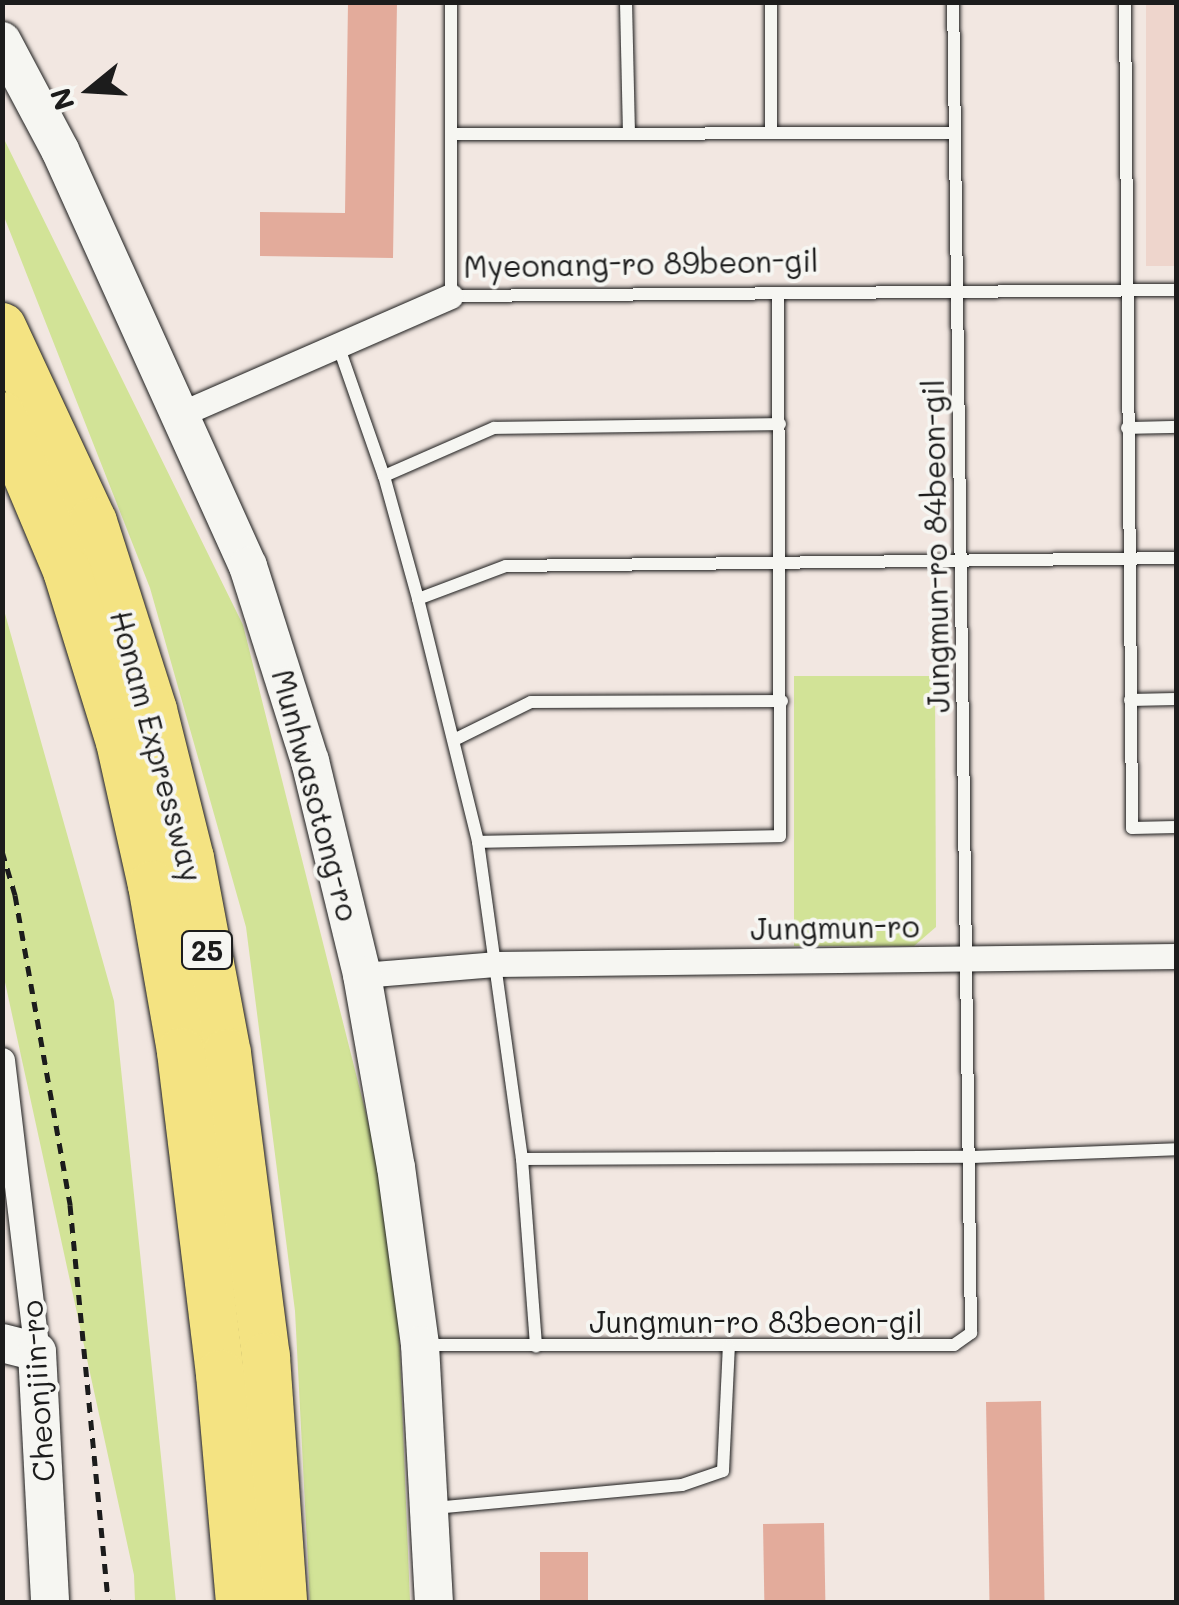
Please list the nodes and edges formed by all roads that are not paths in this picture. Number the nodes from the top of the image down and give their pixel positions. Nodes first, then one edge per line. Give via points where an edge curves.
1 (451, 2) edge
2 (626, 2) edge
3 (771, 2) edge
4 (953, 2) edge
5 (1125, 2) edge
6 (2, 41) edge
7 (772, 133) junction
8 (955, 133) junction
9 (451, 134) junction
10 (629, 134) junction
11 (1176, 290) edge
12 (1125, 291) junction
13 (956, 292) junction
14 (778, 294) junction
15 (451, 296) junction
16 (2, 327) edge
17 (338, 342) junction
18 (182, 413) junction
19 (2, 416) edge
20 (780, 424) junction
21 (1176, 427) edge
22 (1127, 428) junction
23 (384, 476) junction
24 (1128, 558) junction
25 (1176, 558) edge
26 (960, 561) junction
27 (782, 564) junction
28 (418, 599) junction
29 (1130, 700) junction
30 (1176, 700) edge
31 (782, 701) junction
32 (454, 740) junction
33 (1176, 828) edge
34 (478, 842) junction
35 (1176, 956) edge
36 (966, 958) junction
37 (495, 964) junction
38 (362, 975) junction
39 (2, 1060) edge
40 (1176, 1149) edge
41 (972, 1156) junction
42 (522, 1158) junction
43 (420, 1345) junction
44 (536, 1346) junction
45 (729, 1346) junction
46 (20, 1347) edge
47 (428, 1509) junction
48 (50, 1602) edge
49 (240, 1602) edge
50 (284, 1602) edge
51 (434, 1602) edge

1 - 9 lane
2 - 10 lane
3 - 7 lane
4 - 8 lane, Jungmun-ro 84beon-gil
5 - 12 lane
6 - 18 street, Munhwasotong-ro
7 - 8 lane
7 - 10 lane
8 - 13 lane, Jungmun-ro 84beon-gil
9 - 10 lane
9 - 15 lane
11 - 12 lane, Myeonang-ro 89beon-gil
12 - 13 lane, Myeonang-ro 89beon-gil
12 - 22 lane
13 - 14 lane, Myeonang-ro 89beon-gil
13 - 26 lane, Jungmun-ro 84beon-gil
14 - 15 lane, Myeonang-ro 89beon-gil
14 - 20 lane
15 - 17 street, Myeonang-ro 89beon-gil
16 - 50 highway, Honam Expressway / 25 via 93,522 153,710 190,858 226,1052 261,1319
17 - 18 street, Myeonang-ro 89beon-gil
17 - 23 lane
18 - 38 street, Munhwasotong-ro via 284,670
19 - 49 highway, Honam Expressway / 25 via 67,571 120,742 152,885 186,1090
20 - 23 lane via 494,428
20 - 27 lane
21 - 22 lane
22 - 24 lane
23 - 28 lane
24 - 25 lane
24 - 26 lane
24 - 29 lane
26 - 27 lane
26 - 36 lane, Jungmun-ro 84beon-gil
27 - 28 lane via 506,566
27 - 31 lane
28 - 32 lane
29 - 30 lane
29 - 33 lane via 1132,828
31 - 32 lane via 531,702
31 - 34 lane via 780,836
32 - 34 lane
34 - 37 lane
35 - 36 street, Jungmun-ro
36 - 37 street, Jungmun-ro
36 - 41 lane, Jungmun-ro 83beon-gil
37 - 38 street, Jungmun-ro
37 - 42 lane
38 - 43 street, Munhwasotong-ro
39 - 46 street, Cheonjiin-ro
40 - 41 lane
41 - 42 lane
41 - 45 lane, Jungmun-ro 83beon-gil via 971,1333 954,1345
42 - 44 lane
43 - 44 lane, Jungmun-ro 83beon-gil
43 - 47 street, Munhwasotong-ro
44 - 45 lane, Jungmun-ro 83beon-gil
45 - 47 lane via 722,1471 682,1485
46 - 48 street, Cheonjiin-ro
47 - 51 street, Munhwasotong-ro

